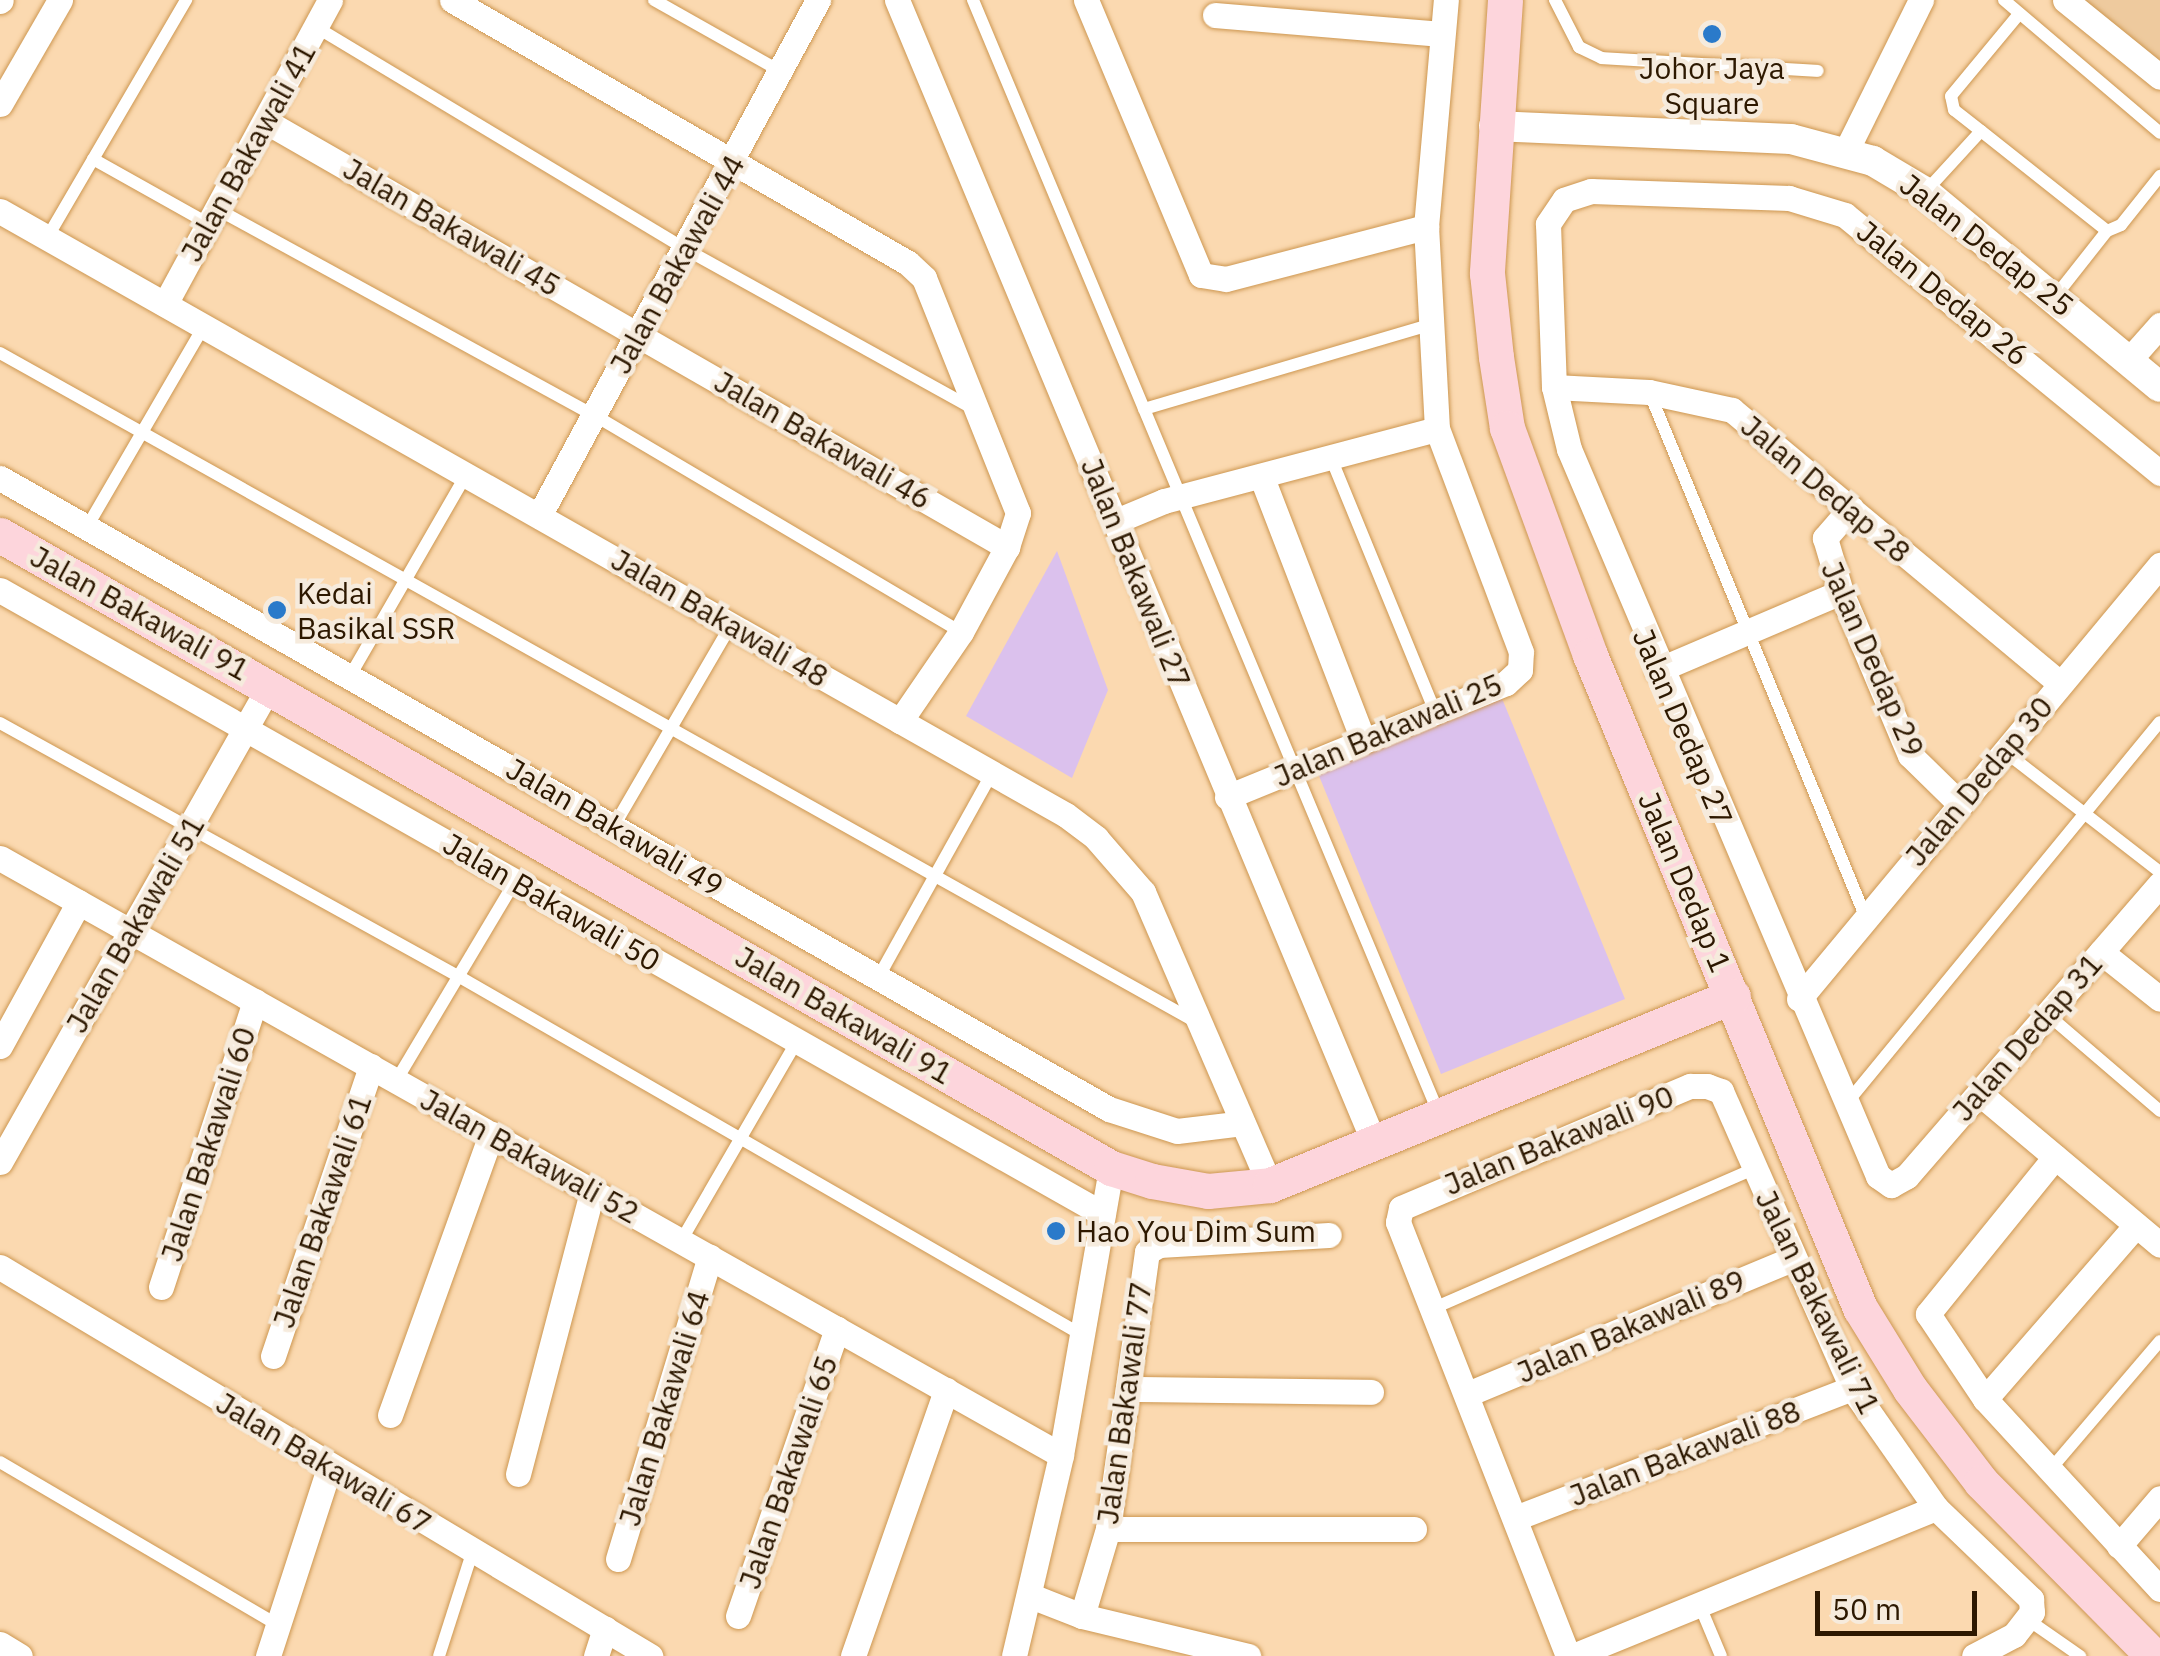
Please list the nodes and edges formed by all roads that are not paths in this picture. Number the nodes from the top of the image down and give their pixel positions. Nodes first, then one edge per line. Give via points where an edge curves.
1 (60, 0) edge
2 (186, 0) edge
3 (330, 0) edge
4 (452, 0) edge
5 (654, 0) edge
6 (897, 0) edge
7 (974, 0) edge
8 (1086, 0) edge
9 (1446, 0) edge
10 (1505, 0) edge
11 (1556, 0) edge
12 (1922, 0) edge
13 (2004, 0) edge
14 (2065, 0) edge
15 (817, 6) edge
16 (2019, 14) junction
17 (1215, 15) dead end
18 (316, 27) junction
19 (1441, 34) junction
20 (1818, 71) dead end
21 (782, 72) junction
22 (2160, 77) edge
23 (0, 104) edge
24 (265, 121) junction
25 (1494, 126) junction
26 (1980, 131) junction
27 (2160, 134) edge
28 (1846, 151) junction
29 (94, 159) junction
30 (734, 162) junction
31 (2160, 176) edge
32 (1925, 192) junction
33 (0, 211) edge
34 (213, 217) junction
35 (1426, 227) junction
36 (2107, 231) junction
37 (47, 238) junction
38 (1546, 246) joint
39 (686, 249) junction
40 (2054, 298) junction
41 (165, 304) junction
42 (1432, 324) junction
43 (2160, 325) edge
44 (204, 326) junction
45 (639, 333) junction
46 (0, 353) edge
47 (2129, 360) junction
48 (1554, 387) junction
49 (2160, 387) edge
50 (1649, 392) junction
51 (1144, 409) junction
52 (594, 415) junction
53 (984, 415) junction
54 (1438, 429) junction
55 (142, 433) junction
56 (1331, 458) junction
57 (2160, 473) edge
58 (466, 474) junction
59 (0, 478) edge
60 (1262, 478) junction
61 (1181, 497) junction
62 (1850, 508) junction
63 (538, 516) junction
64 (1116, 522) junction
65 (87, 527) junction
66 (0, 535) edge
67 (1007, 547) junction
68 (2160, 565) edge
69 (406, 579) junction
70 (0, 590) edge
71 (1841, 592) junction
72 (731, 625) junction
73 (960, 632) junction
74 (1744, 633) junction
75 (1658, 670) junction
76 (350, 676) junction
77 (2060, 683) junction
78 (270, 685) junction
79 (1435, 712) junction
80 (900, 721) junction
81 (2160, 722) edge
82 (0, 723) edge
83 (672, 726) junction
84 (246, 728) junction
85 (1363, 740) junction
86 (2004, 751) junction
87 (1295, 769) junction
88 (992, 773) junction
89 (1227, 798) junction
90 (1960, 804) junction
91 (2086, 814) junction
92 (614, 826) junction
93 (188, 830) junction
94 (0, 858) edge
95 (2160, 872) edge
96 (935, 876) junction
97 (515, 880) junction
98 (2160, 884) edge
99 (79, 902) junction
100 (1866, 918) junction
101 (130, 931) junction
102 (2101, 952) junction
103 (458, 976) junction
104 (878, 978) junction
105 (1733, 996) junction
106 (1800, 999) junction
107 (2160, 999) edge
108 (255, 1001) junction
109 (2047, 1014) junction
110 (1204, 1027) junction
111 (797, 1041) junction
112 (0, 1046) edge
113 (371, 1066) junction
114 (396, 1081) junction
115 (1721, 1091) joint
116 (1979, 1093) junction
117 (1845, 1106) junction
118 (2160, 1111) edge
119 (1440, 1118) junction
120 (1243, 1123) junction
121 (491, 1134) junction
122 (740, 1140) junction
123 (1375, 1146) junction
124 (2055, 1157) junction
125 (0, 1162) edge
126 (1111, 1168) junction
127 (1754, 1169) junction
128 (1270, 1185) junction
129 (1891, 1186) joint
130 (592, 1191) junction
131 (1103, 1214) junction
132 (2136, 1224) junction
133 (1329, 1235) dead end
134 (681, 1241) junction
135 (2160, 1245) edge
136 (710, 1257) junction
137 (1792, 1259) junction
138 (0, 1267) edge
139 (161, 1288) dead end
140 (1434, 1308) junction
141 (837, 1328) junction
142 (1082, 1335) junction
143 (2160, 1341) edge
144 (273, 1356) dead end
145 (1852, 1388) junction
146 (1131, 1389) junction
147 (946, 1390) junction
148 (1372, 1392) dead end
149 (1470, 1393) junction
150 (1985, 1400) junction
151 (390, 1415) dead end
152 (1060, 1455) junction
153 (0, 1462) edge
154 (330, 1468) junction
155 (2049, 1471) junction
156 (518, 1474) dead end
157 (2160, 1498) edge
158 (1936, 1508) junction
159 (1518, 1518) junction
160 (1108, 1529) junction
161 (1414, 1529) dead end
162 (2119, 1546) junction
163 (472, 1553) junction
164 (618, 1559) dead end
165 (2160, 1588) edge
166 (1031, 1596) junction
167 (1700, 1606) junction
168 (738, 1616) dead end
169 (1082, 1616) junction
170 (278, 1625) junction
171 (2020, 1627) junction
172 (605, 1628) junction
173 (0, 1644) edge
174 (20, 1656) edge
175 (268, 1656) edge
176 (438, 1656) edge
177 (596, 1656) edge
178 (650, 1656) edge
179 (854, 1656) edge
180 (1014, 1656) edge
181 (1248, 1656) edge
182 (1570, 1656) edge
183 (1720, 1656) edge
184 (1974, 1656) edge
185 (2080, 1656) edge
186 (2153, 1656) edge

1 - 23 street
2 - 29 lane
3 - 18 street, Jalan Bakawali 41
4 - 30 street
5 - 21 lane
6 - 64 street, Jalan Bakawali 27
7 - 51 lane
8 - 35 street via 1201,275 1226,280
9 - 19 street
10 - 25 main road, Jalan Dedap 1
11 - 20 lane via 1578,47 1602,58
12 - 28 street
13 - 16 lane
14 - 22 street
15 - 21 street, Jalan Bakawali 44
16 - 26 lane via 1950,96 1954,110
16 - 27 lane
17 - 19 street
18 - 24 street, Jalan Bakawali 41
18 - 39 lane
19 - 35 street
21 - 30 street, Jalan Bakawali 44
24 - 34 street, Jalan Bakawali 41
24 - 45 street, Jalan Bakawali 45
25 - 28 street, Jalan Dedap 25 via 1791,139
25 - 105 main road, Jalan Dedap 1 via 1487,274 1507,428 1590,656
26 - 32 lane
26 - 36 lane
28 - 32 street, Jalan Dedap 25
29 - 34 lane
29 - 37 lane
30 - 39 street, Jalan Bakawali 44
30 - 53 street via 920,272
31 - 36 lane via 2122,225
32 - 40 street, Jalan Dedap 25
33 - 37 street, Jalan Bakawali 48
34 - 41 street, Jalan Bakawali 41
34 - 52 lane
35 - 42 street
36 - 40 lane
37 - 41 street, Jalan Bakawali 48
38 - 48 street, Jalan Dedap 27
38 - 57 street, Jalan Dedap 26 via 1554,211 1591,191 1789,198 1845,214
39 - 45 street, Jalan Bakawali 44
39 - 53 lane
40 - 47 street, Jalan Dedap 25
41 - 44 street, Jalan Bakawali 48
42 - 51 lane
42 - 54 street
43 - 47 street
44 - 55 lane
44 - 58 street, Jalan Bakawali 48
45 - 52 street, Jalan Bakawali 44
45 - 67 street, Jalan Bakawali 46
46 - 55 lane
47 - 49 street, Jalan Dedap 25
48 - 50 street, Jalan Dedap 28
48 - 75 street, Jalan Dedap 27 via 1580,480
50 - 62 street, Jalan Dedap 28 via 1732,410
50 - 74 lane
51 - 61 lane
52 - 63 street, Jalan Bakawali 44
52 - 73 lane
53 - 67 street via 1017,498
54 - 56 street
54 - 79 street, Jalan Bakawali 25 via 1522,661 1514,678
55 - 65 lane
55 - 69 lane
56 - 60 street
56 - 79 lane
58 - 63 street, Jalan Bakawali 48
58 - 69 lane
59 - 65 street, Jalan Bakawali 49
60 - 61 street
60 - 85 street
61 - 64 street
61 - 87 lane
62 - 71 street, Jalan Dedap 29 via 1825,538
62 - 77 street, Jalan Dedap 28
63 - 72 street, Jalan Bakawali 48
64 - 89 street, Jalan Bakawali 27
65 - 76 street, Jalan Bakawali 49
66 - 78 main road, Jalan Bakawali 91
67 - 73 street
68 - 77 street, Jalan Dedap 30
69 - 76 lane
69 - 83 lane
70 - 84 street, Jalan Bakawali 50
71 - 74 street
71 - 90 street, Jalan Dedap 29 via 1910,755
72 - 80 street, Jalan Bakawali 48
72 - 83 lane
73 - 80 street
74 - 75 street
74 - 100 lane
75 - 106 street, Jalan Dedap 27
76 - 92 street, Jalan Bakawali 49
77 - 86 street, Jalan Dedap 30
78 - 84 street, Jalan Bakawali 51
78 - 126 main road, Jalan Bakawali 91
79 - 85 street, Jalan Bakawali 25
80 - 88 street, Jalan Bakawali 48
81 - 91 lane
82 - 93 lane
83 - 92 lane
83 - 96 lane
84 - 93 street, Jalan Bakawali 51
84 - 97 street, Jalan Bakawali 50
85 - 87 street, Jalan Bakawali 25
86 - 90 street, Jalan Dedap 30
86 - 91 lane
87 - 89 street, Jalan Bakawali 25
87 - 119 lane
88 - 96 lane
88 - 110 street, Jalan Bakawali 48 via 1066,815 1123,865 1168,940
89 - 123 street, Jalan Bakawali 27
90 - 100 street, Jalan Dedap 30
91 - 95 lane
91 - 117 lane
92 - 104 street, Jalan Bakawali 49
93 - 101 street, Jalan Bakawali 51
93 - 103 lane
94 - 99 street, Jalan Bakawali 52
96 - 104 lane
96 - 110 lane
97 - 103 lane
97 - 111 street, Jalan Bakawali 50
98 - 102 street, Jalan Dedap 31
99 - 101 street, Jalan Bakawali 52
99 - 112 street
100 - 106 street, Jalan Dedap 30
101 - 108 street, Jalan Bakawali 52
101 - 125 street, Jalan Bakawali 51
102 - 107 street
102 - 109 street, Jalan Dedap 31
103 - 114 lane
103 - 122 lane
104 - 120 street, Jalan Bakawali 49 via 1150,1127 1202,1132
105 - 119 main road, Jalan Bakawali 91
105 - 186 main road, Jalan Dedap 1 via 1860,1308 1910,1389 1982,1482
106 - 117 street, Jalan Dedap 27
108 - 113 street, Jalan Bakawali 52
108 - 139 street, Jalan Bakawali 60
109 - 116 street, Jalan Dedap 31
109 - 118 lane
110 - 120 street, Jalan Bakawali 48
111 - 122 lane
111 - 131 street, Jalan Bakawali 50
113 - 114 street, Jalan Bakawali 52
113 - 144 street, Jalan Bakawali 61
114 - 121 street, Jalan Bakawali 52
115 - 127 street, Jalan Bakawali 71
115 - 140 street, Jalan Bakawali 90 via 1690,1086 1402,1208 1398,1222
116 - 124 street
116 - 129 street, Jalan Dedap 31
117 - 129 street, Jalan Dedap 27 via 1878,1176
119 - 123 main road, Jalan Bakawali 91
120 - 128 street, Jalan Bakawali 48
121 - 130 street, Jalan Bakawali 52
121 - 151 street
122 - 134 lane
122 - 142 lane
123 - 128 main road, Jalan Bakawali 91
124 - 132 street
124 - 150 street via 1928,1314
126 - 128 main road, Jalan Bakawali 91 via 1194,1190
126 - 131 street
127 - 137 street, Jalan Bakawali 71
127 - 140 lane
130 - 134 street, Jalan Bakawali 52
130 - 156 street
131 - 142 street
132 - 135 street
132 - 150 street
133 - 146 street, Jalan Bakawali 77 via 1152,1247 1144,1258
134 - 136 street, Jalan Bakawali 52
136 - 141 street, Jalan Bakawali 52
136 - 164 street, Jalan Bakawali 64
137 - 145 street, Jalan Bakawali 71
137 - 149 street, Jalan Bakawali 89
138 - 154 street, Jalan Bakawali 67
140 - 149 street
141 - 147 street, Jalan Bakawali 52
141 - 168 street, Jalan Bakawali 65
142 - 152 street
143 - 155 lane
145 - 158 street, Jalan Bakawali 71
145 - 159 street, Jalan Bakawali 88
146 - 148 street
146 - 160 street, Jalan Bakawali 77
147 - 152 street, Jalan Bakawali 52
147 - 179 street
149 - 159 street
150 - 155 street
152 - 166 street
153 - 170 lane
154 - 163 street, Jalan Bakawali 67
154 - 170 street
155 - 162 street
157 - 162 street
158 - 167 street
158 - 171 street, Jalan Bakawali 71 via 2031,1600
159 - 182 street
160 - 161 street
160 - 169 street, Jalan Bakawali 77
162 - 165 street
163 - 172 street, Jalan Bakawali 67
163 - 176 lane
166 - 169 street
166 - 180 street
167 - 182 street
167 - 183 lane
169 - 181 street
170 - 175 street
171 - 184 street
171 - 185 lane
172 - 177 street
172 - 178 street, Jalan Bakawali 67
173 - 174 street

